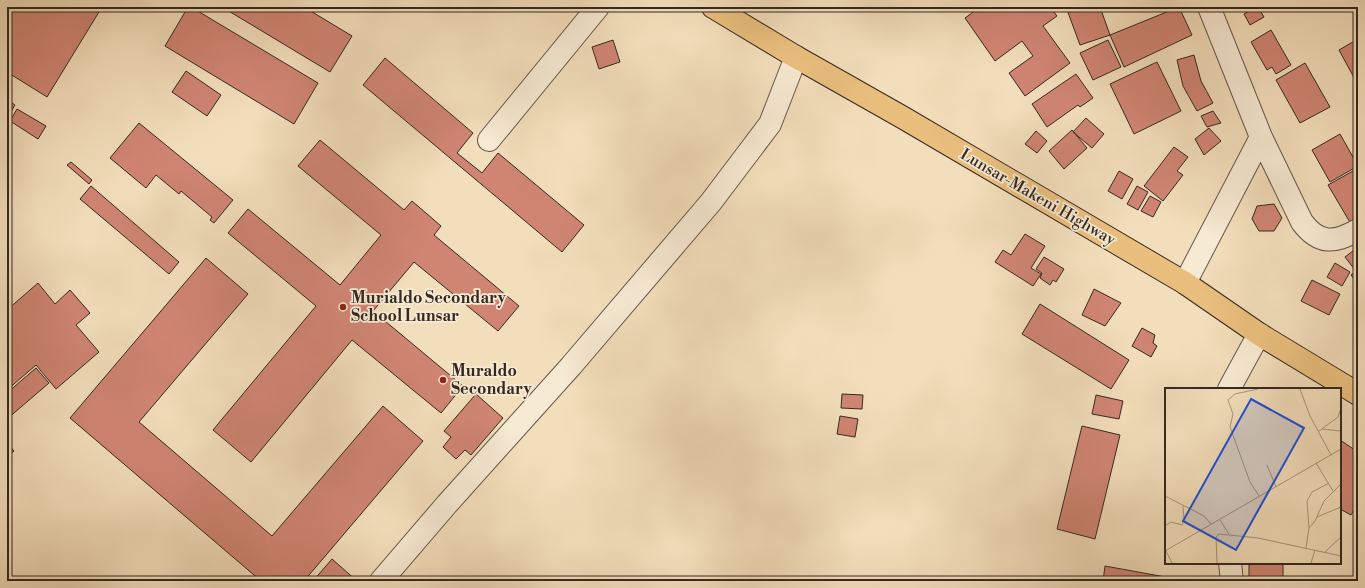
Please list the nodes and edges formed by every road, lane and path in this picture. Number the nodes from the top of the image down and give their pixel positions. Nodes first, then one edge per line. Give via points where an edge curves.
1 (598, 7) edge
2 (713, 7) edge
3 (1209, 7) edge
4 (796, 57) junction
5 (1261, 137) junction
6 (489, 140) dead end
7 (1358, 230) edge
8 (1185, 283) junction
9 (1259, 334) junction
10 (1231, 388) edge
11 (1358, 394) edge
12 (381, 581) edge

1 - 6 street
2 - 4 main road, Lunsar-Makeni Highway
3 - 5 street
4 - 8 main road, Lunsar-Makeni Highway
4 - 12 street via 770,124 710,202 571,366
5 - 7 street via 1302,222 1309,231 1332,240 1346,237
5 - 8 street
8 - 9 main road, Lunsar-Makeni Highway
9 - 10 street
9 - 11 main road, Lunsar-Makeni Highway

